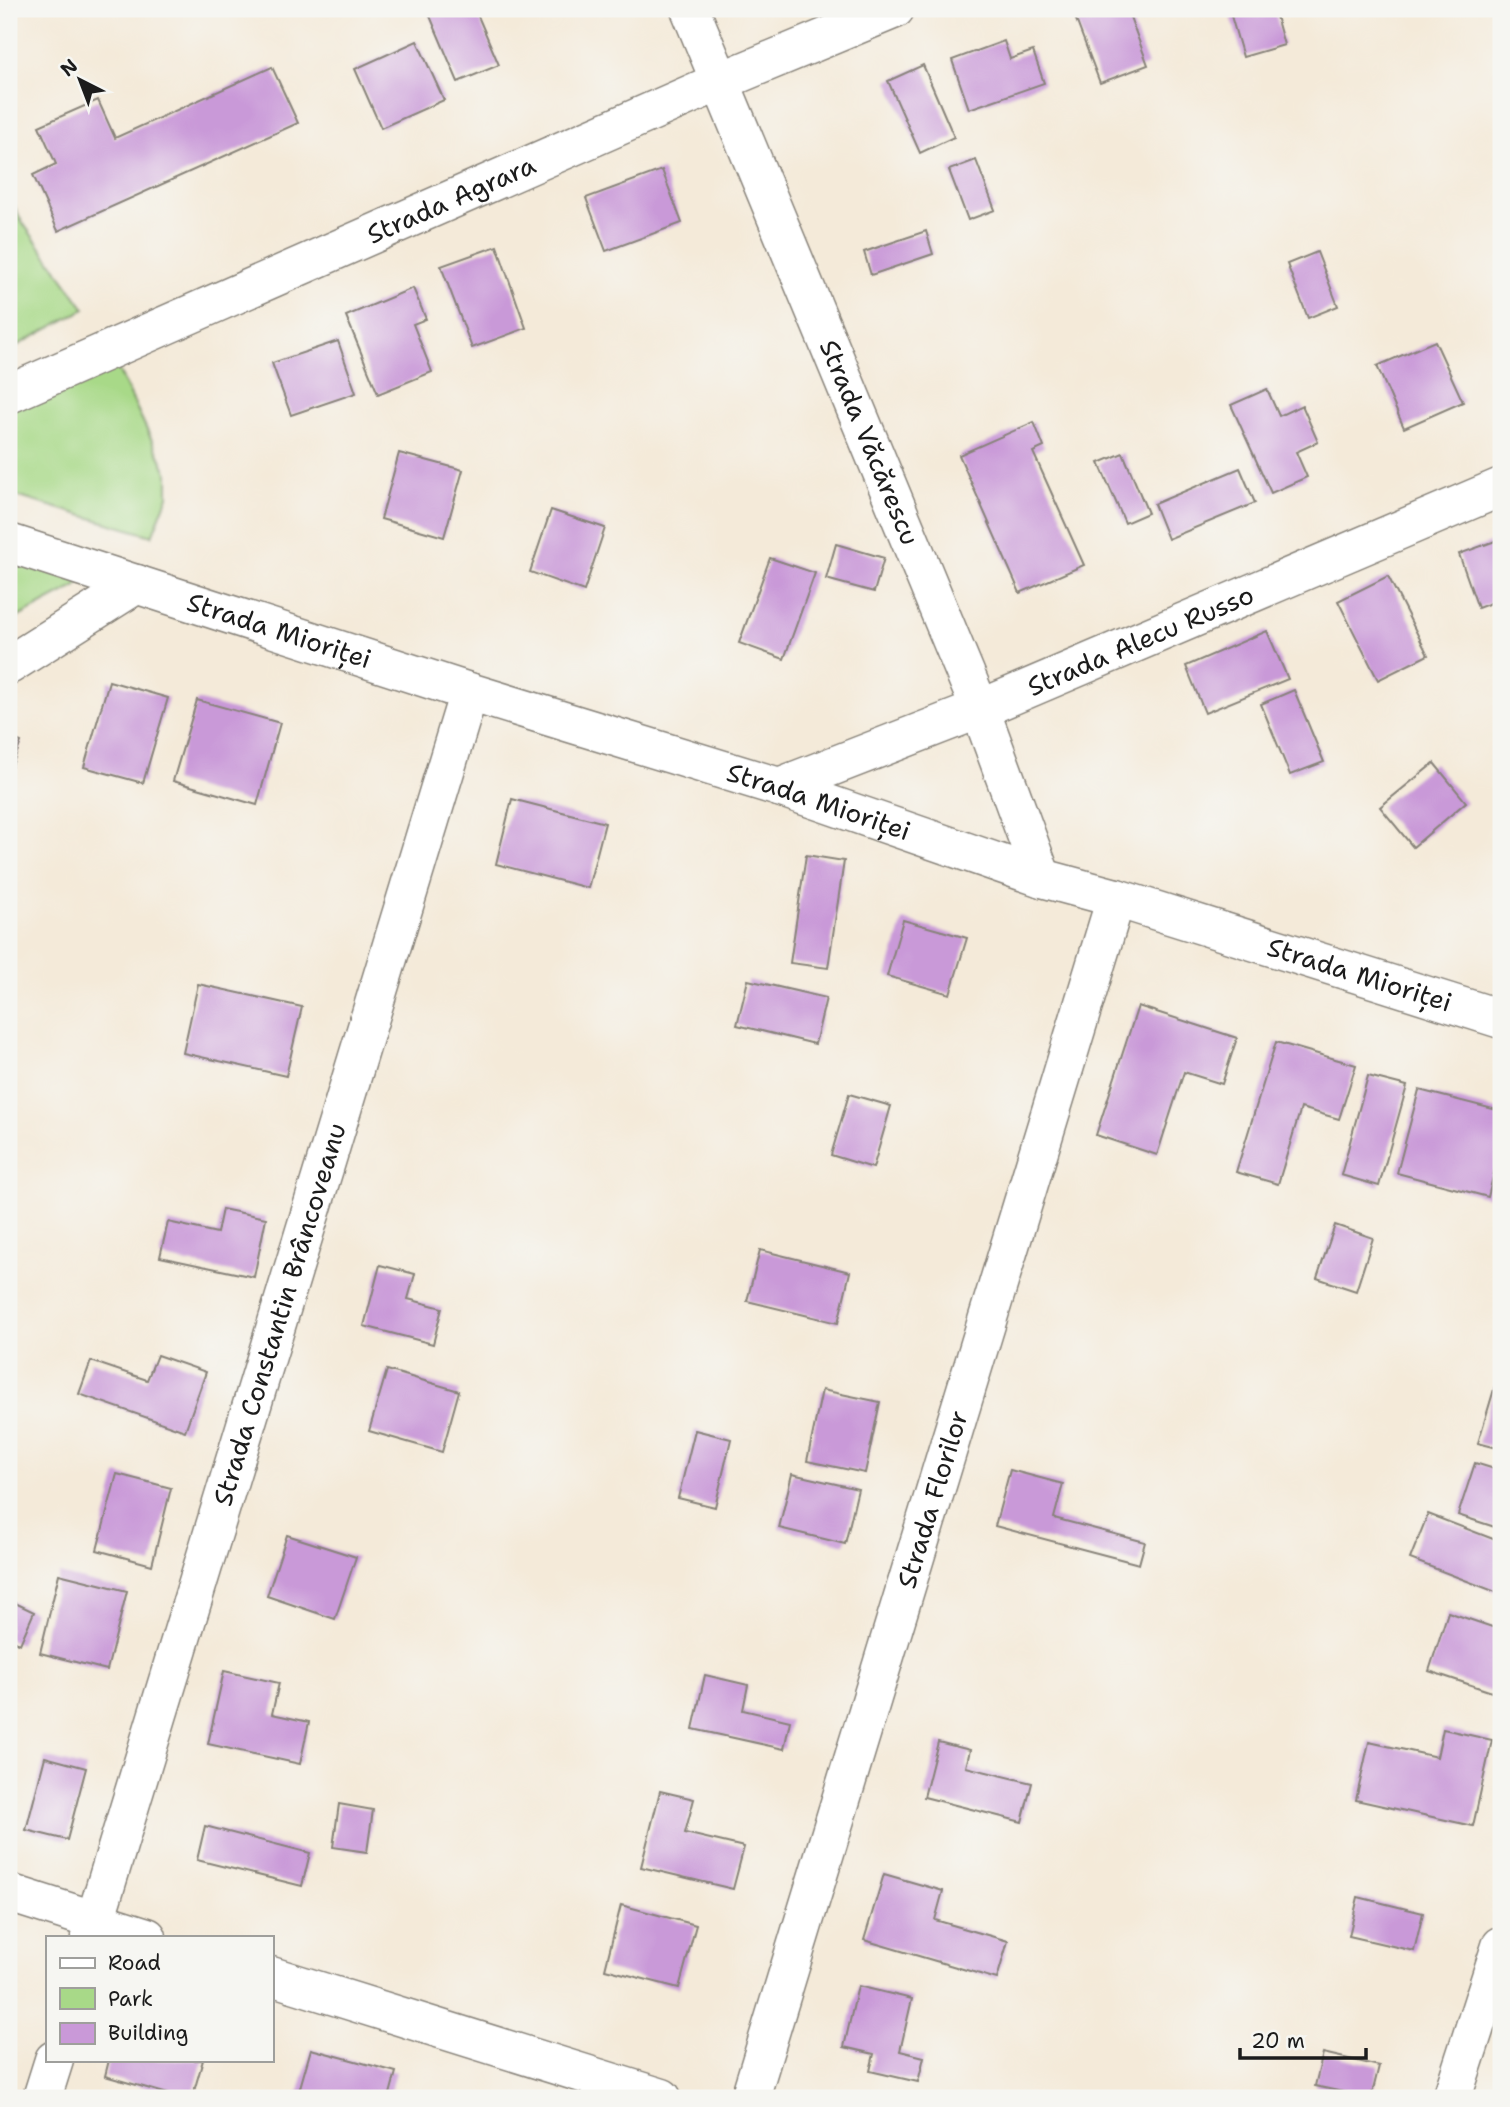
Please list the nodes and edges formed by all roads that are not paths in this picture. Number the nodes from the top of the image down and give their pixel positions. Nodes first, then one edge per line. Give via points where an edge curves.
1 (690, 9) edge
2 (895, 9) edge
3 (721, 81) junction
4 (9, 394) edge
5 (1501, 487) edge
6 (9, 543) edge
7 (137, 584) junction
8 (9, 666) edge
9 (469, 692) junction
10 (980, 709) junction
11 (779, 788) junction
12 (1042, 878) junction
13 (1116, 898) junction
14 (1501, 1019) edge
15 (9, 1893) edge
16 (93, 1929) edge
17 (140, 1936) edge
18 (1501, 1946) edge
19 (273, 1977) edge
20 (53, 2062) edge
21 (42, 2098) edge
22 (662, 2098) edge
23 (750, 2098) edge
24 (1452, 2098) edge

1 - 3 street, Strada Văcărescu
2 - 3 street, Strada Agrara
3 - 4 street, Strada Agrara
3 - 10 street, Strada Văcărescu
5 - 10 street, Strada Alecu Russo
6 - 7 street, Strada Mioriței
7 - 8 street
7 - 9 street, Strada Mioriței
9 - 11 street, Strada Mioriței
9 - 16 street, Strada Constantin Brâncoveanu
10 - 11 street, Strada Alecu Russo
10 - 12 street, Strada Văcărescu
11 - 12 street, Strada Mioriței
12 - 13 street, Strada Mioriței
13 - 14 street, Strada Mioriței
13 - 23 street, Strada Florilor
15 - 16 street
16 - 17 street
18 - 24 street
19 - 22 street
20 - 21 street

